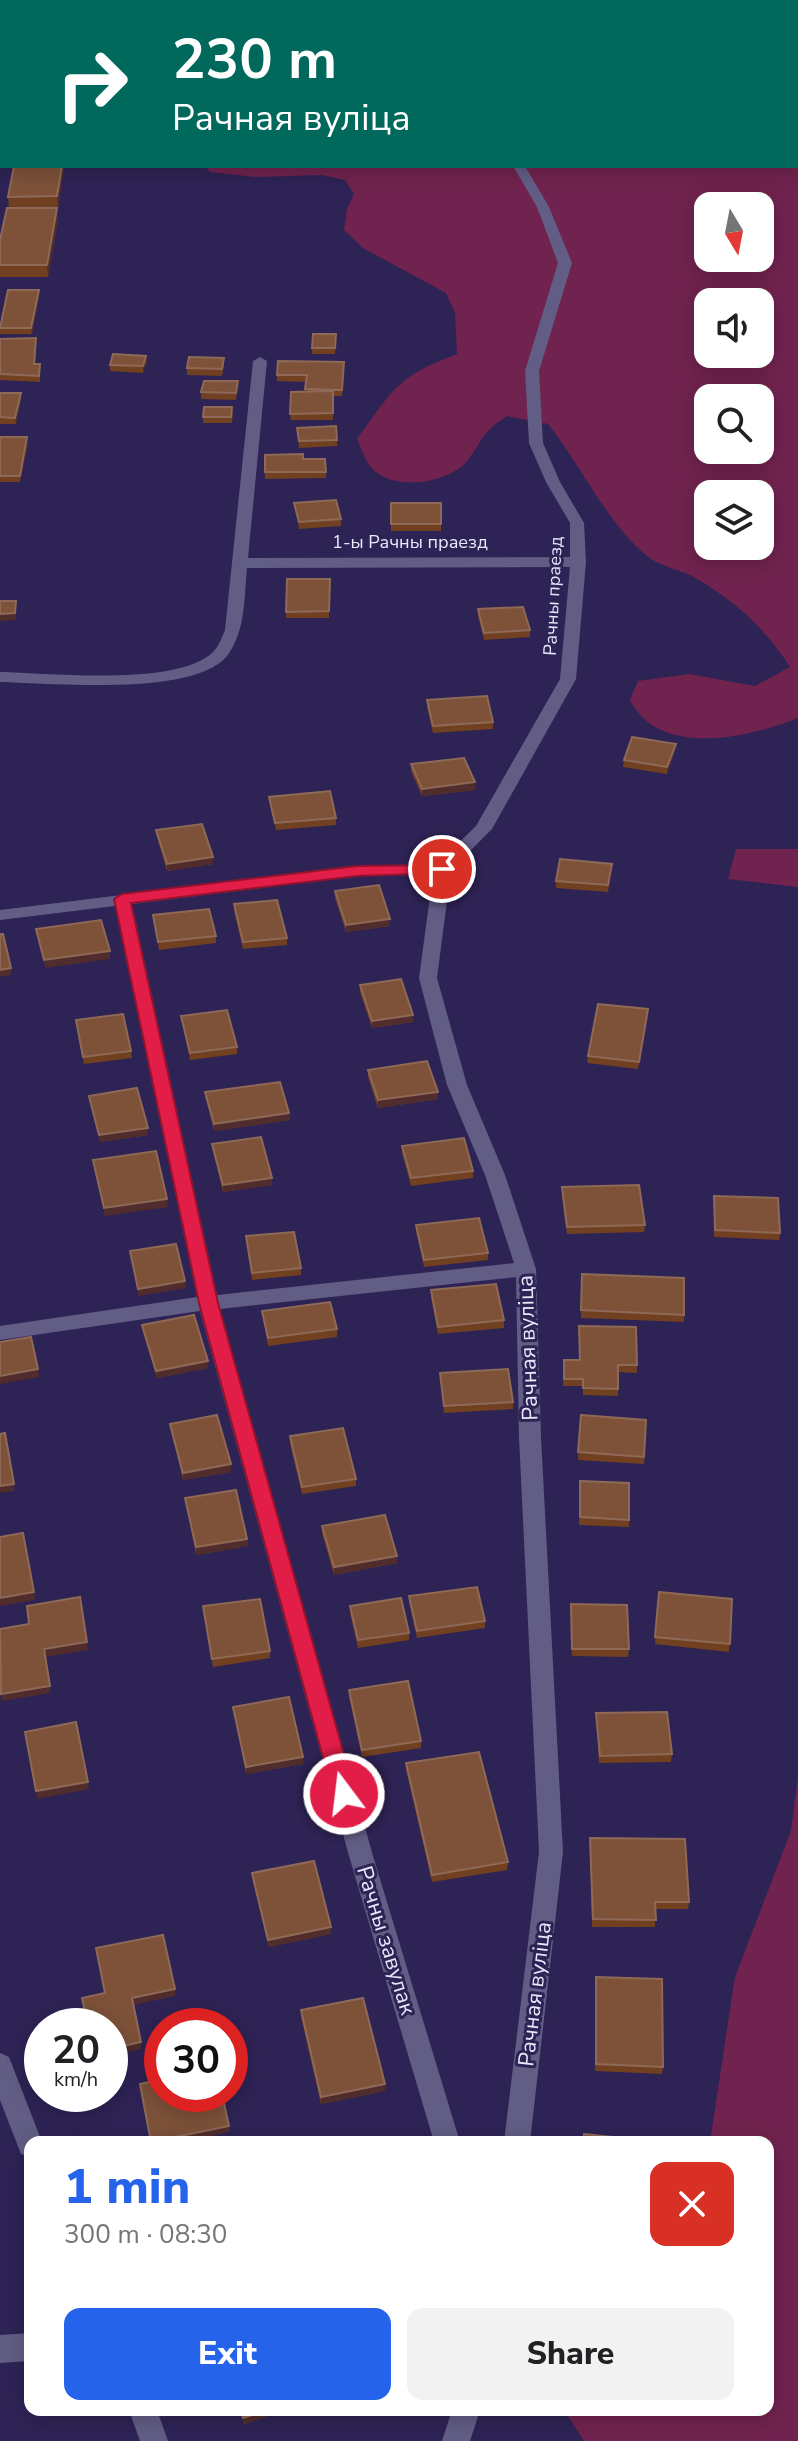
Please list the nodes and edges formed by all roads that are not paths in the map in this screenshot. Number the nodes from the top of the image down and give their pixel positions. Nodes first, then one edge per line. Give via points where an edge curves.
1 (520, 168) edge
2 (260, 361) dead end
3 (578, 562) junction
4 (242, 563) junction
5 (0, 677) edge
6 (442, 869) junction
7 (122, 899) junction
8 (0, 915) edge
9 (526, 1269) junction
10 (208, 1303) junction
11 (0, 1333) edge
12 (0, 2065) edge
13 (27, 2136) edge
14 (445, 2136) edge
15 (518, 2136) edge
16 (24, 2347) edge
17 (0, 2349) edge
18 (145, 2416) edge
19 (464, 2416) edge
20 (154, 2441) edge
21 (456, 2441) edge

1 - 3 street, Рачны праезд via 543,207 565,263 532,371 536,443 577,523
2 - 4 street
3 - 4 street, 1-ы Рачны праезд
3 - 6 street, Рачны праезд via 568,679 483,829
4 - 5 street via 233,630 219,656 184,671 137,678
6 - 7 street via 357,871
6 - 9 street, Рачная вуліца via 428,978 457,1085
7 - 8 street
7 - 10 street, Рачны завулак
9 - 10 street
9 - 15 street, Рачная вуліца via 551,1852
10 - 11 street
10 - 14 street, Рачны завулак via 361,1856
12 - 13 street
16 - 17 street
18 - 20 street
19 - 21 street

